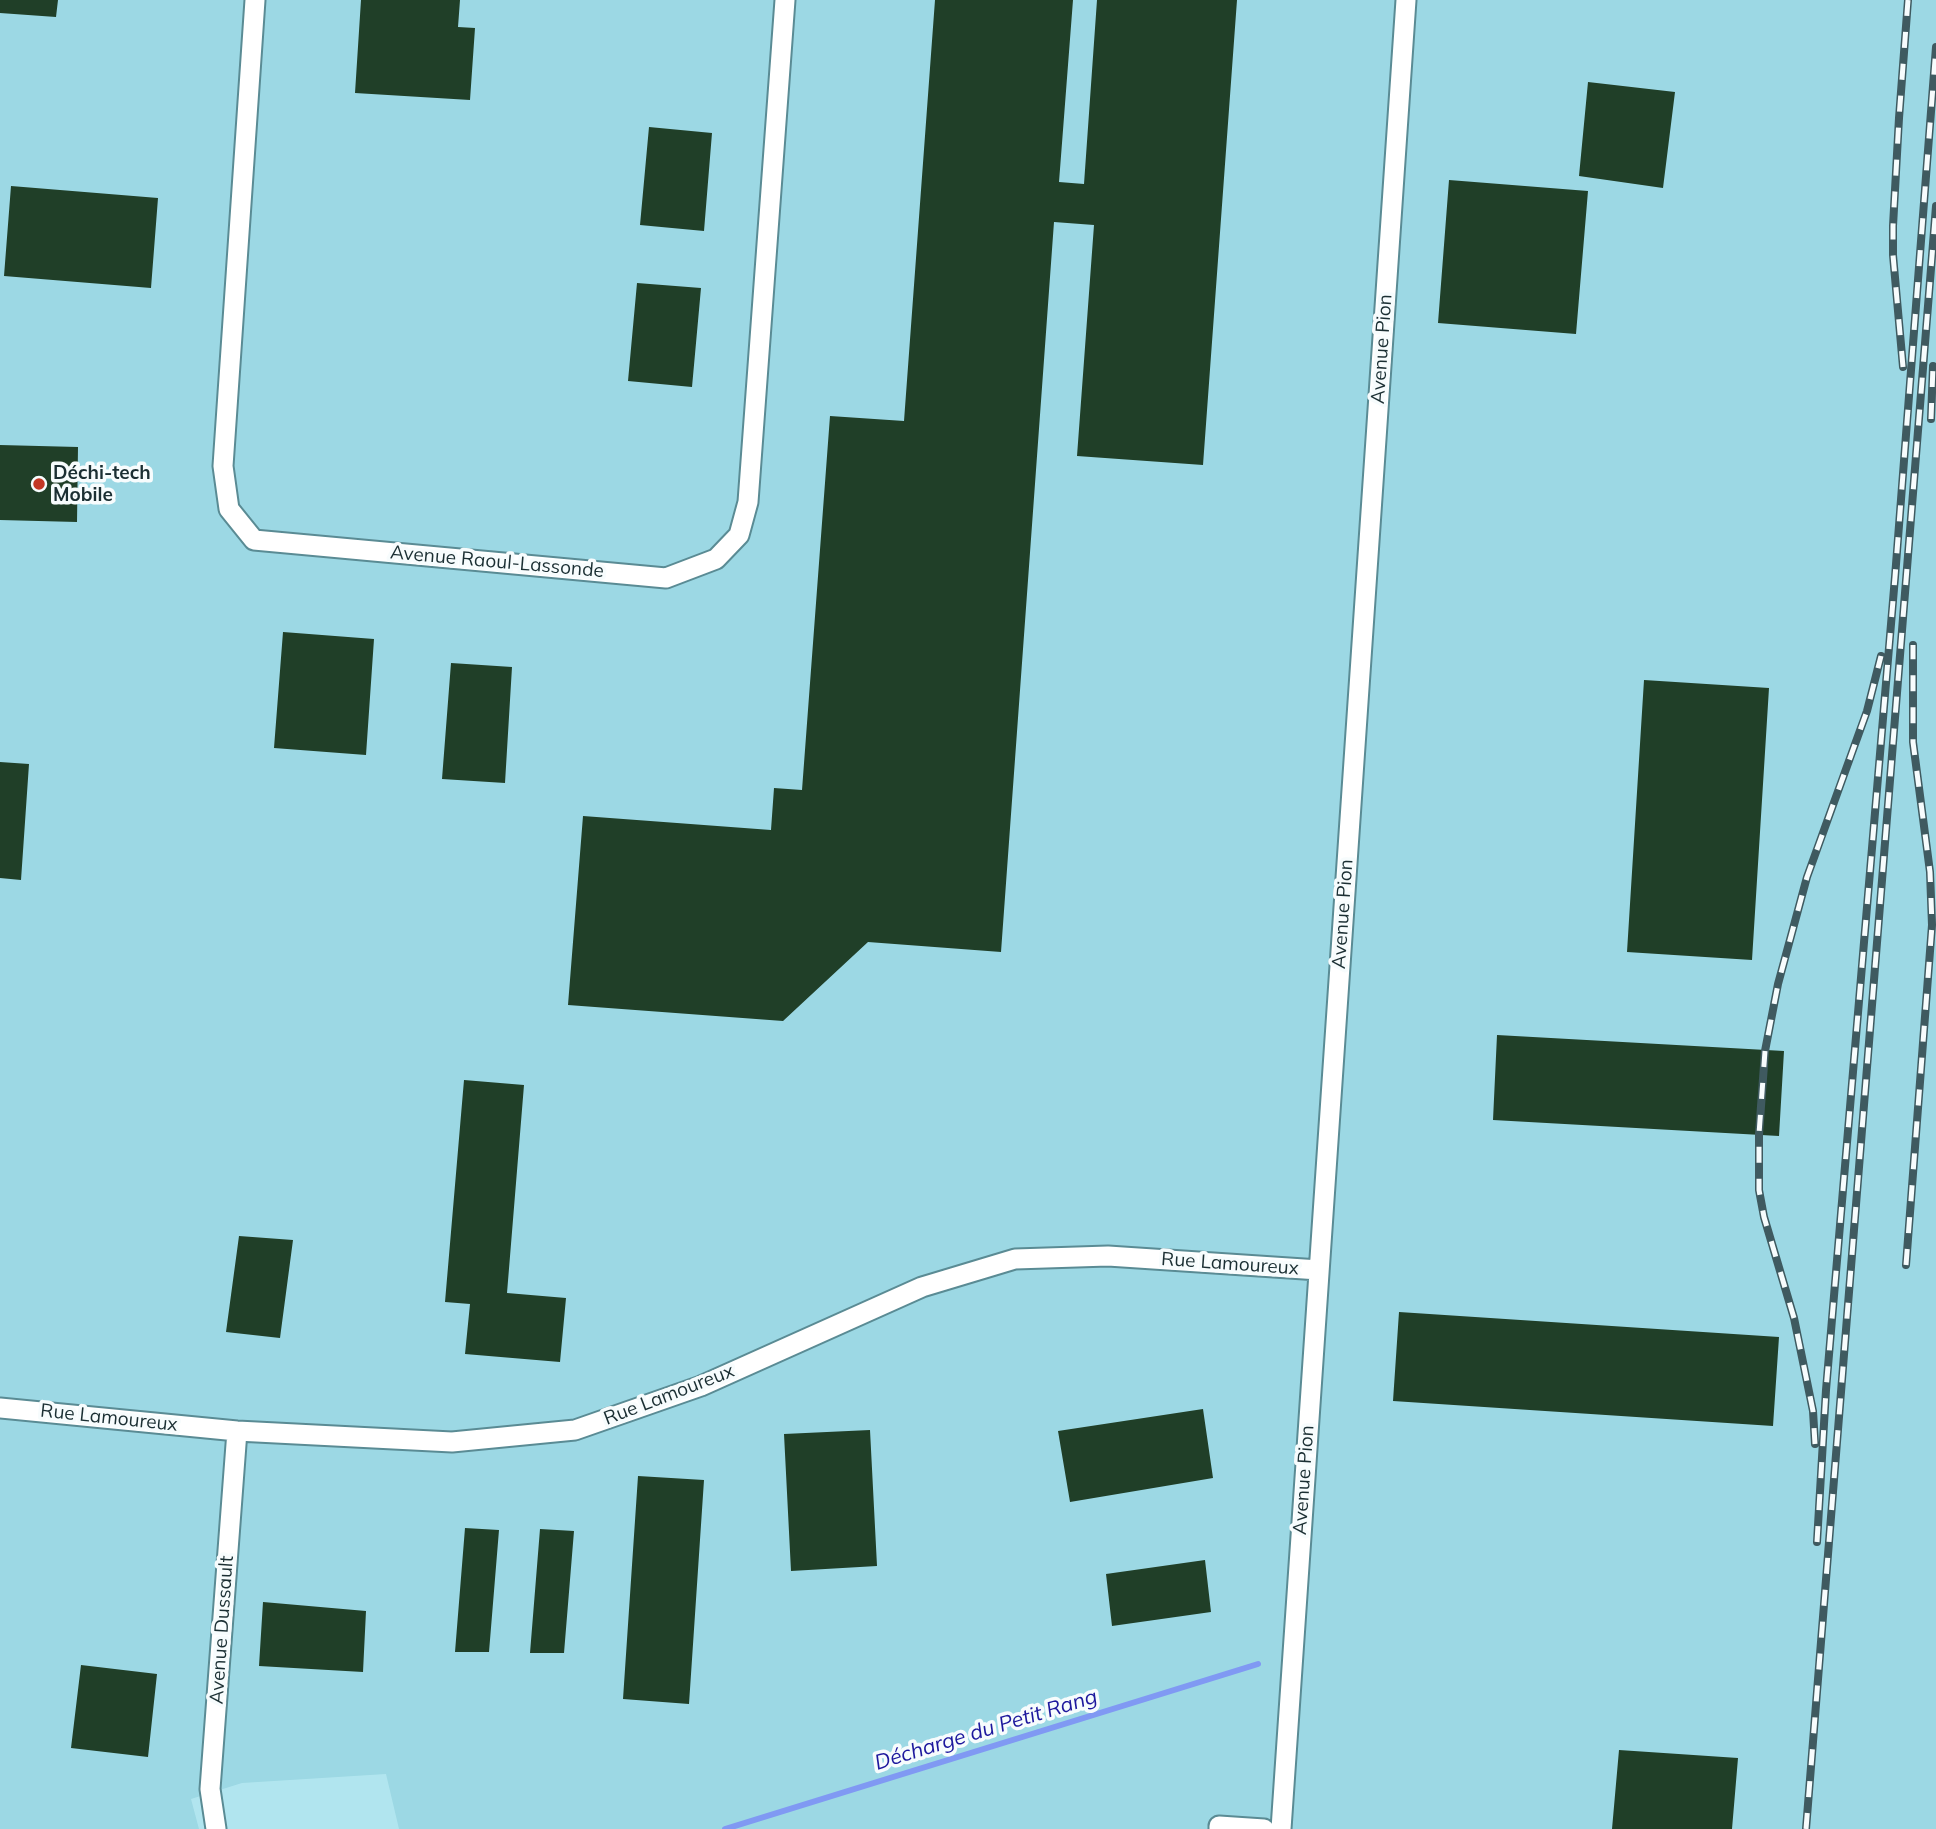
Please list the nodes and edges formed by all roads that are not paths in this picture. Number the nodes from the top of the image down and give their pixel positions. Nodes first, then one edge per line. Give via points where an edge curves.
1 (255, 0) edge
2 (785, 0) edge
3 (1406, 0) edge
4 (1319, 1270) junction
5 (0, 1408) edge
6 (237, 1431) junction
7 (216, 1829) edge
8 (1219, 1829) edge
9 (1264, 1829) edge
10 (1281, 1829) edge

1 - 2 street, Avenue Raoul-Lassonde via 223,466 229,509 254,540 666,578 716,559 739,534 748,502
3 - 4 street, Avenue Pion
4 - 6 street, Rue Lamoureux via 1108,1256 1015,1259 922,1287 701,1386 575,1430 452,1442
4 - 10 street, Avenue Pion
5 - 6 street, Rue Lamoureux
6 - 7 street, Avenue Dussault via 210,1789
8 - 9 street

